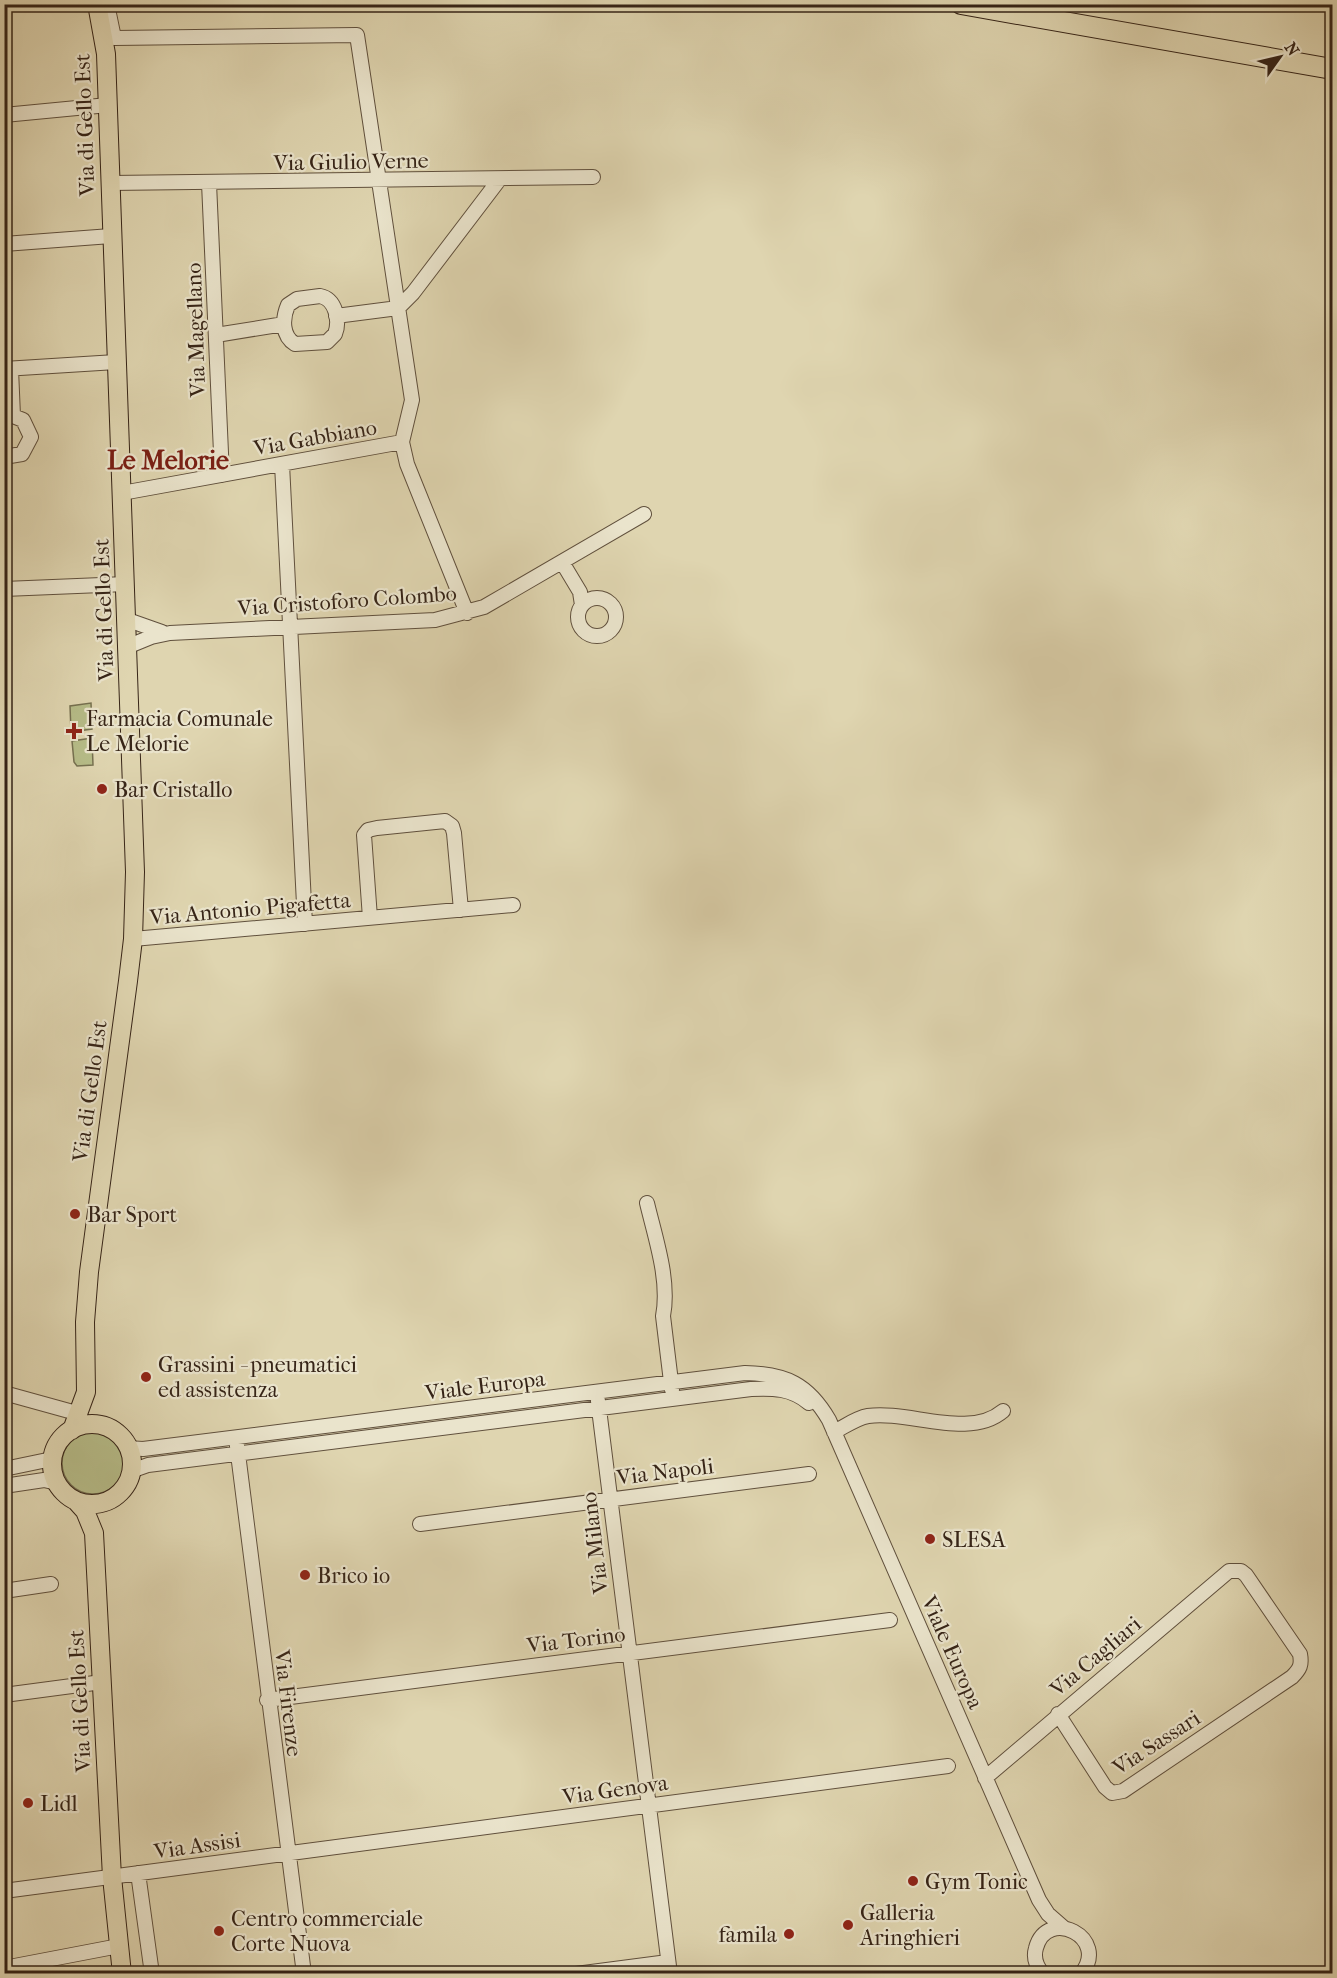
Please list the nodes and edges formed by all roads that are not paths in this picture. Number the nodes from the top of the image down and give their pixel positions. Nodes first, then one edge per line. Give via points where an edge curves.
1 (97, 4) edge
2 (107, 4) edge
3 (961, 4) edge
4 (1030, 4) edge
5 (1332, 56) edge
6 (1332, 69) edge
7 (108, 105) junction
8 (4, 115) edge
9 (592, 177) dead end
10 (499, 180) junction
11 (379, 181) junction
12 (110, 183) junction
13 (209, 183) junction
14 (111, 236) junction
15 (4, 244) edge
16 (398, 308) junction
17 (336, 316) junction
18 (284, 324) junction
19 (216, 334) junction
20 (116, 362) junction
21 (8, 369) edge
22 (9, 417) edge
23 (402, 442) junction
24 (4, 457) edge
25 (282, 464) junction
26 (222, 475) junction
27 (122, 493) junction
28 (644, 514) dead end
29 (562, 562) junction
30 (126, 584) junction
31 (4, 589) edge
32 (585, 598) dead end
33 (467, 613) junction
34 (128, 620) junction
35 (290, 627) junction
36 (170, 633) junction
37 (129, 646) junction
38 (513, 905) dead end
39 (460, 910) junction
40 (370, 918) junction
41 (305, 924) junction
42 (133, 939) junction
43 (647, 1203) dead end
44 (671, 1382) junction
45 (596, 1392) junction
46 (4, 1393) edge
47 (674, 1399) junction
48 (599, 1408) junction
49 (1003, 1411) dead end
50 (89, 1421) junction
51 (832, 1426) junction
52 (235, 1437) junction
53 (127, 1448) junction
54 (238, 1454) junction
55 (52, 1459) junction
56 (4, 1469) edge
57 (131, 1471) junction
58 (809, 1474) dead end
59 (57, 1483) junction
60 (4, 1486) edge
61 (112, 1499) junction
62 (609, 1499) junction
63 (76, 1501) junction
64 (420, 1524) dead end
65 (94, 1533) junction
66 (51, 1584) dead end
67 (4, 1591) edge
68 (890, 1620) dead end
69 (628, 1653) junction
70 (1300, 1668) joint
71 (102, 1682) junction
72 (4, 1695) edge
73 (267, 1700) junction
74 (1058, 1714) junction
75 (948, 1767) dead end
76 (985, 1778) junction
77 (648, 1806) junction
78 (287, 1854) junction
79 (138, 1874) junction
80 (112, 1876) junction
81 (4, 1891) edge
82 (1038, 1900) junction
83 (1064, 1928) junction
84 (1040, 1938) junction
85 (119, 1946) junction
86 (1035, 1958) junction
87 (4, 1968) edge
88 (669, 1968) edge
89 (1082, 1973) edge
90 (122, 1974) edge
91 (152, 1974) edge
92 (304, 1974) edge
93 (576, 1974) edge
94 (1028, 1974) edge
95 (1043, 1974) edge

1 - 7 main road, Via di Gello Est via 106,54
2 - 11 street, Via di Gello Est via 114,38 357,35
3 - 6 highway
4 - 5 highway
7 - 8 street
7 - 12 main road, Via di Gello Est
9 - 10 street, Via Giulio Verne
10 - 11 street, Via Giulio Verne
10 - 16 street
11 - 13 street, Via Giulio Verne
11 - 16 street
12 - 13 street, Via Giulio Verne
12 - 14 main road, Via di Gello Est
13 - 19 street, Via Magellano
14 - 15 street
14 - 20 main road, Via di Gello Est
16 - 17 street
16 - 23 street, Via Gabbiano via 412,400
17 - 18 street via 333,304 325,297 297,299 288,305
17 - 18 street via 335,334 327,342 295,344 287,337
18 - 19 street
19 - 26 street, Via Magellano
20 - 21 street
20 - 27 main road, Via di Gello Est
21 - 22 street
22 - 24 street via 27,425 30,444 22,454
23 - 25 street, Via Gabbiano
23 - 33 street via 412,482
25 - 26 street, Via Gabbiano
25 - 35 street
26 - 27 street, Via Gabbiano
27 - 30 main road, Via di Gello Est
28 - 29 street, Via Cristoforo Colombo
29 - 32 street
29 - 33 street, Via Cristoforo Colombo
30 - 31 street
30 - 34 main road, Via di Gello Est
33 - 35 street, Via Cristoforo Colombo via 435,620
34 - 36 street, Via Cristoforo Colombo
34 - 37 main road, Via di Gello Est
35 - 36 street, Via Cristoforo Colombo
35 - 41 street
36 - 37 street, Via Cristoforo Colombo
37 - 42 main road, Via di Gello Est via 135,848
38 - 39 street, Via Antonio Pigafetta
39 - 40 street, Via Antonio Pigafetta
39 - 40 street, Via Antonio Pigafetta via 454,833 445,821 377,828 364,834
40 - 41 street, Via Antonio Pigafetta
41 - 42 street, Via Antonio Pigafetta
42 - 50 main road, Via di Gello Est via 87,1290
43 - 44 street via 660,1261
44 - 45 street, Viale Europa
44 - 47 street
44 - 51 street, Viale Europa via 745,1373 782,1377 808,1391
45 - 48 street, Via Milano
45 - 52 street, Viale Europa
46 - 50 street
47 - 48 street, Viale Europa
47 - 51 street, Viale Europa via 778,1388 798,1395
48 - 54 street, Viale Europa
48 - 62 street, Via Milano
49 - 51 street via 995,1418 968,1423 868,1416
50 - 53 main road via 117,1434
50 - 55 main road via 60,1440
51 - 76 street, Viale Europa
52 - 53 street, Viale Europa
52 - 54 street, Via Firenze
53 - 57 main road
54 - 57 street, Viale Europa via 148,1465
54 - 73 street, Via Firenze
55 - 56 street
55 - 59 main road
57 - 61 main road
58 - 62 street, Via Napoli
59 - 60 street via 44,1480
59 - 63 main road
61 - 63 main road via 91,1504
61 - 65 main road, Via di Gello Est via 101,1510
62 - 64 street, Via Napoli
62 - 69 street, Via Milano
63 - 65 main road, Via di Gello Est via 86,1511
65 - 71 main road, Via di Gello Est
66 - 67 street
68 - 69 street, Via Torino
69 - 73 street, Via Torino
69 - 77 street, Via Milano
70 - 74 street, Via Sassari via 1123,1791 1113,1793 1105,1787
70 - 74 street, Via Cagliari via 1300,1654 1246,1575 1234,1571 1222,1575
71 - 72 street
71 - 80 main road, Via di Gello Est
73 - 78 street, Via Firenze
74 - 76 street, Via Cagliari
75 - 77 street, Via Genova
76 - 82 street, Viale Europa
77 - 78 street, Via Genova
77 - 88 street, Via Milano
78 - 79 street, Via Assisi
78 - 92 street, Via Firenze
79 - 80 street, Via Assisi
79 - 91 street
80 - 81 street, Via Assisi
80 - 85 main road, Via di Gello Est
82 - 83 street, Viale Europa
82 - 84 street, Viale Europa via 1043,1921
83 - 84 street
83 - 89 street, Viale Europa via 1084,1940 1089,1956
84 - 86 street, Viale Europa
85 - 87 street
85 - 90 main road, Via di Gello Est
86 - 94 street, Viale Europa
86 - 95 street
88 - 93 street

